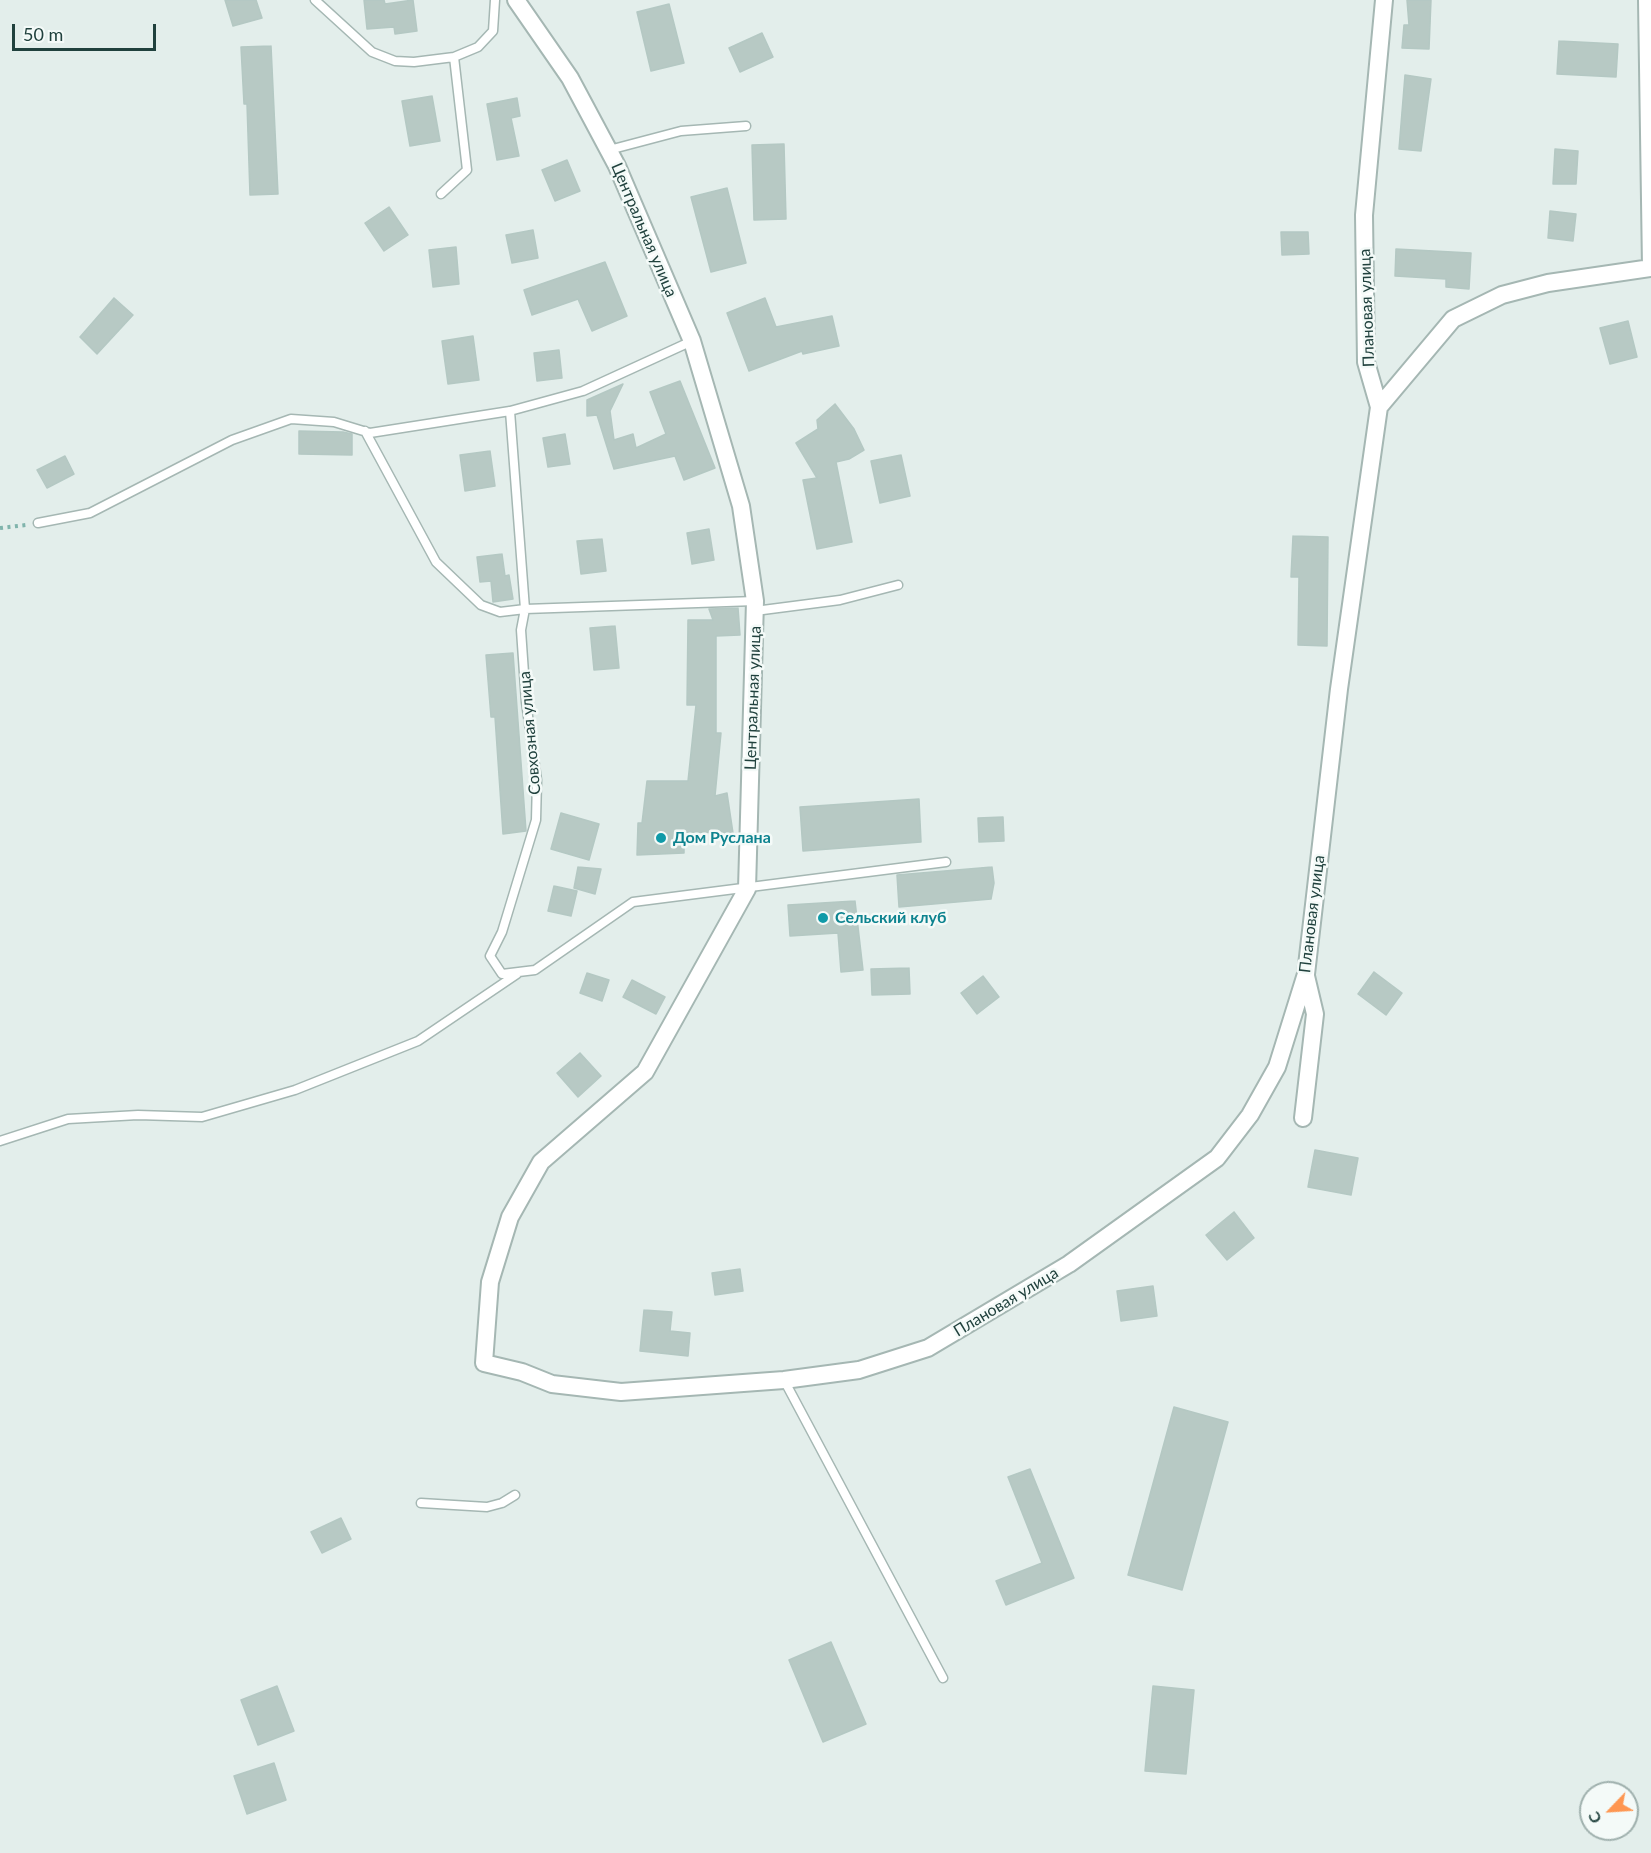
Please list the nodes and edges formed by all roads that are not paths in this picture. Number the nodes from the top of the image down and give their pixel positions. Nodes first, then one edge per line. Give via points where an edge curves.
1 (315, 0) edge
2 (495, 0) edge
3 (516, 0) edge
4 (1384, 0) edge
5 (1647, 0) edge
6 (454, 57) junction
7 (746, 126) dead end
8 (609, 150) junction
9 (441, 194) dead end
10 (1651, 267) edge
11 (692, 341) junction
12 (1379, 407) junction
13 (510, 411) junction
14 (365, 431) junction
15 (38, 523) road end
16 (898, 585) dead end
17 (755, 606) junction
18 (525, 609) junction
19 (946, 862) dead end
20 (747, 889) junction
21 (520, 972) junction
22 (1306, 974) junction
23 (1303, 1118) dead end
24 (0, 1142) edge
25 (484, 1363) joint
26 (784, 1380) junction
27 (515, 1495) dead end
28 (421, 1503) dead end
29 (943, 1678) dead end

1 - 6 lane via 372,52 414,62
2 - 6 lane via 493,31 478,47
3 - 8 street, Центральная улица via 570,78
4 - 12 street, Плановая улица via 1364,215 1366,362
5 - 10 street
6 - 9 lane via 467,170
7 - 8 lane via 681,131
8 - 11 street, Центральная улица
10 - 12 street via 1502,295 1453,319
11 - 13 lane via 584,391
11 - 17 street, Центральная улица via 741,506
12 - 22 street, Плановая улица via 1339,689
13 - 14 lane
13 - 18 lane, Совхозная улица
14 - 15 lane via 334,422 291,419 232,440 90,513
14 - 18 lane via 436,562 481,605 500,612
16 - 17 lane via 840,600
17 - 18 lane
17 - 20 street, Центральная улица
18 - 21 lane, Совхозная улица via 521,630 537,780 536,820 502,932 490,956 502,974
19 - 20 lane
20 - 21 lane via 633,902 535,970
20 - 25 street, Центральная улица via 645,1072 541,1162 510,1217 490,1282
21 - 24 lane via 418,1041 295,1090 202,1117 68,1119
22 - 23 street via 1315,1014
22 - 26 street, Плановая улица via 1277,1067 1250,1115 1216,1158 1069,1264 928,1348 860,1370
25 - 26 street, Плановая улица via 552,1384 621,1392
26 - 29 lane
27 - 28 lane via 488,1507

